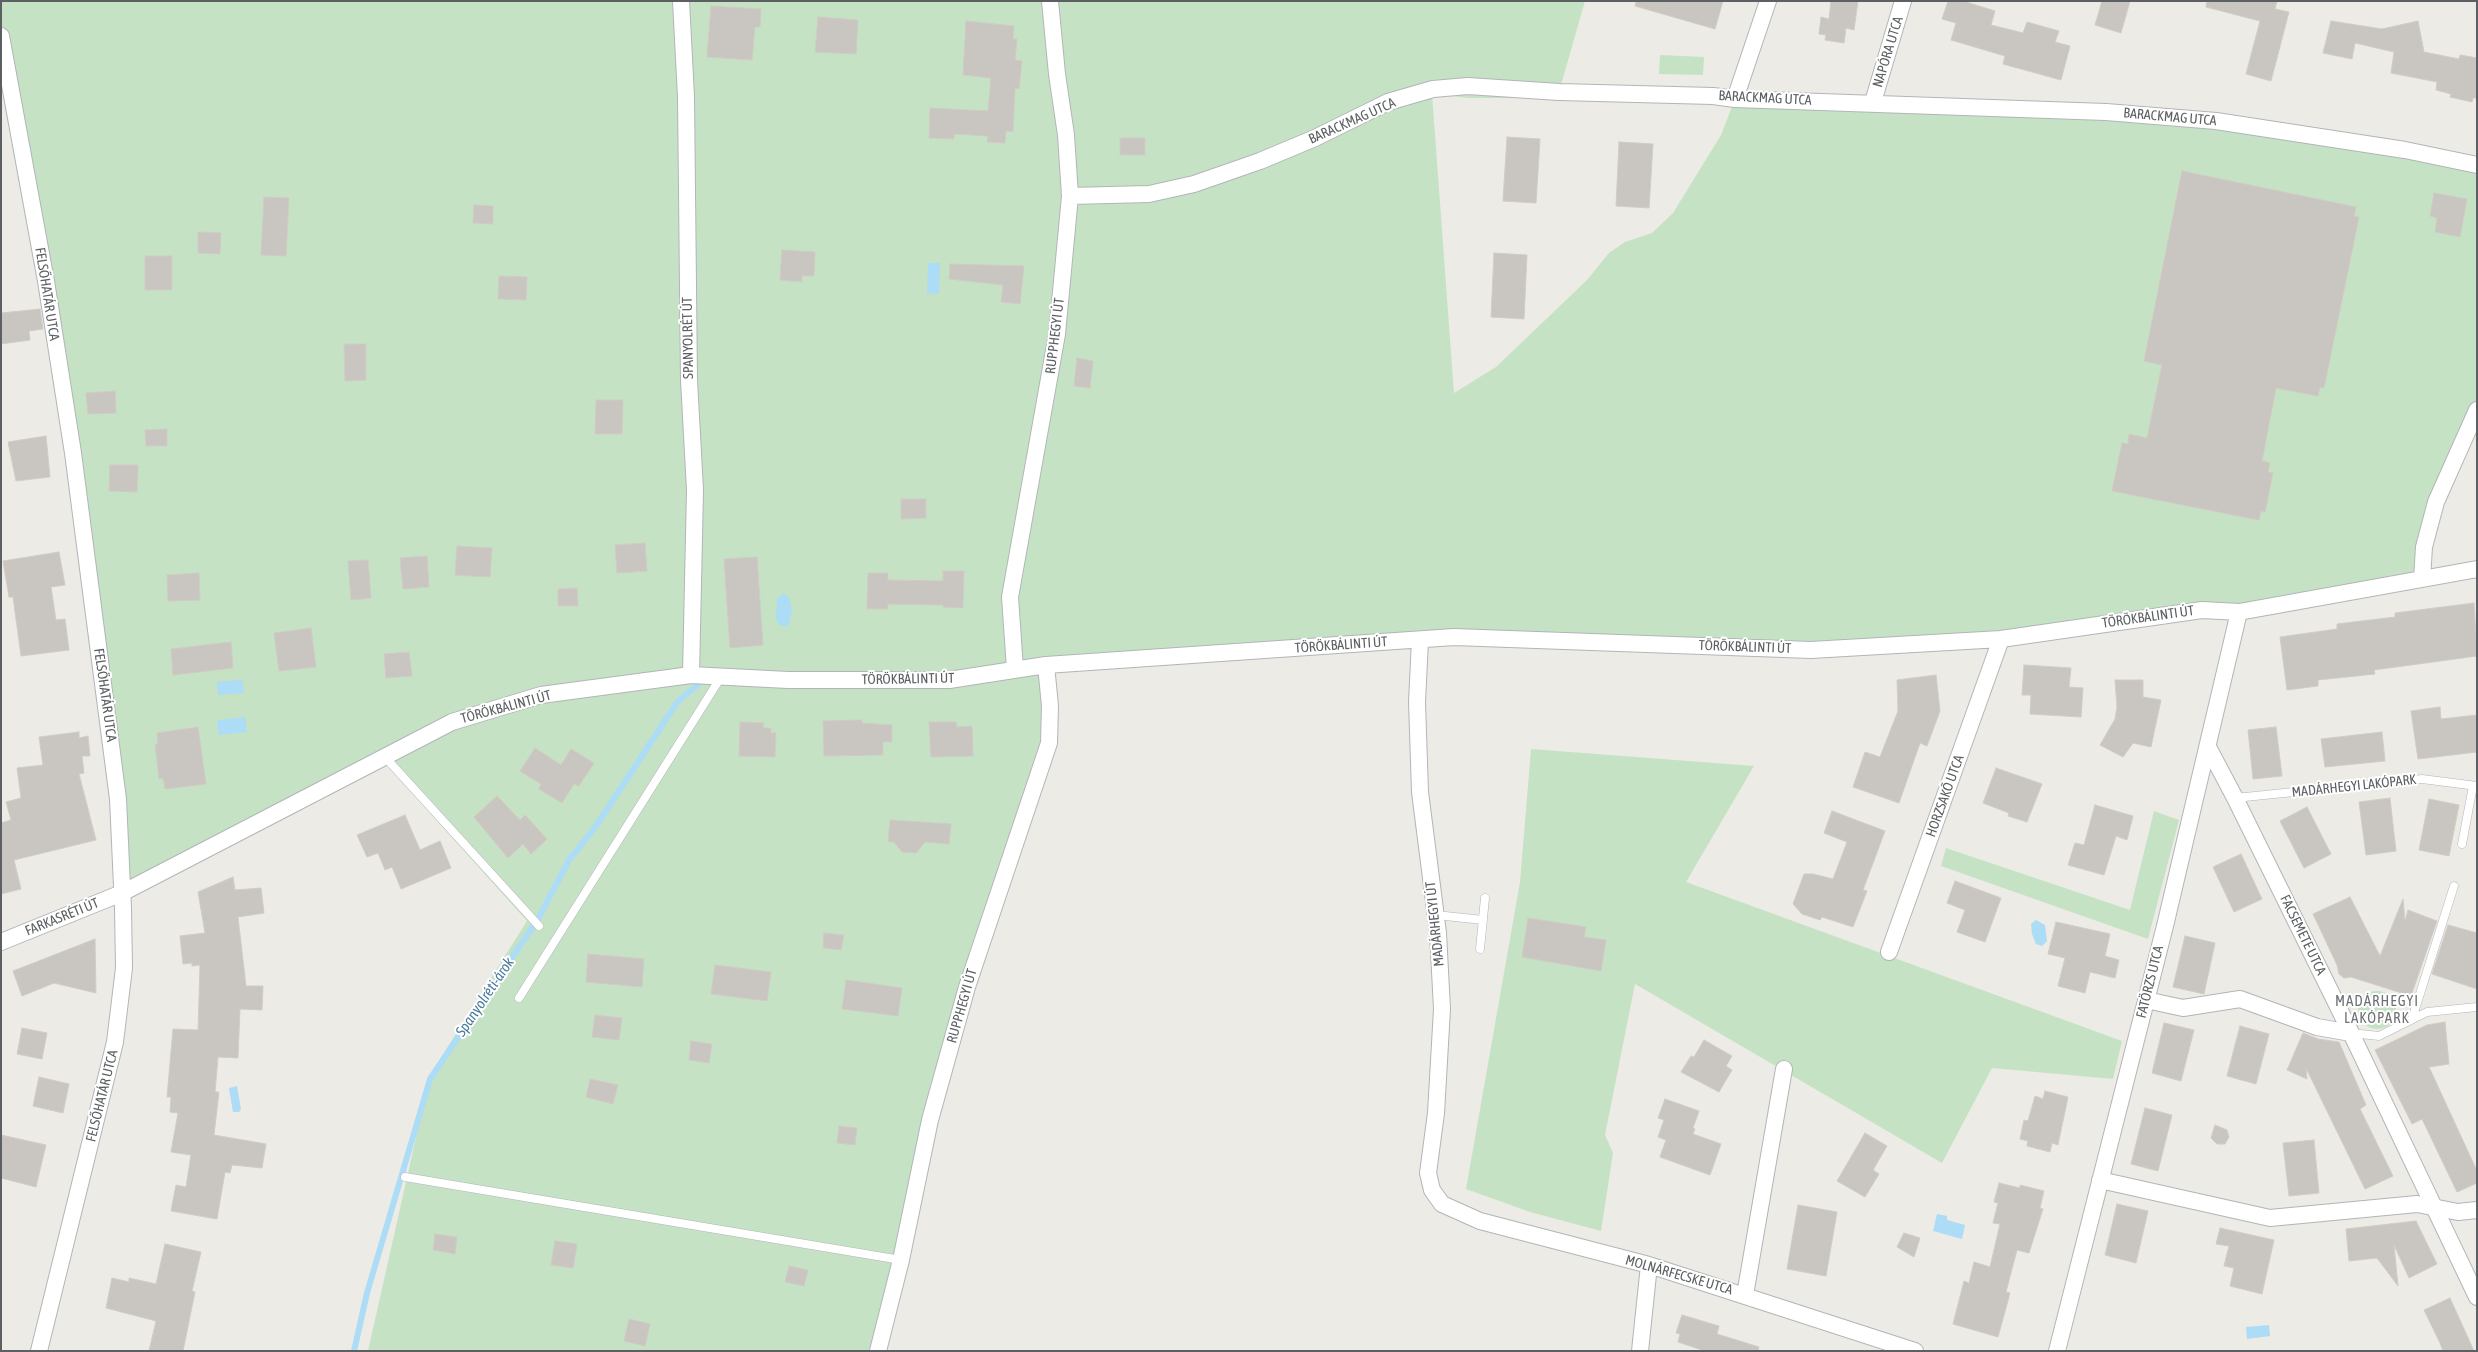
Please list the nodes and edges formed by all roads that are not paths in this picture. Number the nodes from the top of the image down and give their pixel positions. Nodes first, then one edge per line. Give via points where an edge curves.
1 (681, 1) edge
2 (1050, 1) edge
3 (1768, 1) edge
4 (1903, 1) edge
5 (1, 36) edge
6 (1735, 99) junction
7 (1873, 102) junction
8 (2477, 165) edge
9 (1070, 196) junction
10 (2477, 410) edge
11 (2477, 569) edge
12 (2422, 579) junction
13 (2239, 612) junction
14 (2001, 639) junction
15 (1420, 640) junction
16 (1046, 665) junction
17 (1015, 669) junction
18 (691, 675) junction
19 (721, 676) junction
20 (2208, 747) junction
21 (385, 757) junction
22 (2475, 786) edge
23 (2235, 798) junction
24 (2462, 844) dead end
25 (2454, 886) dead end
26 (122, 893) junction
27 (1485, 898) dead end
28 (1436, 915) junction
29 (1483, 920) junction
30 (539, 926) dead end
31 (1, 942) edge
32 (1480, 949) dead end
33 (1889, 952) dead end
34 (519, 998) dead end
35 (2146, 1000) junction
36 (2477, 1007) edge
37 (2412, 1019) junction
38 (2351, 1032) junction
39 (1784, 1069) dead end
40 (405, 1177) dead end
41 (2100, 1180) junction
42 (1442, 1204) joint
43 (2433, 1207) junction
44 (2477, 1210) edge
45 (901, 1260) junction
46 (1649, 1266) junction
47 (1746, 1295) junction
48 (2477, 1297) edge
49 (39, 1351) edge
50 (878, 1351) edge
51 (1640, 1351) edge
52 (1915, 1351) edge
53 (2057, 1351) edge

1 - 18 street, SPANYOLRÉT ÚT via 686,97 689,380 695,490
2 - 9 street, RUPPHEGYI ÚT
3 - 6 street
4 - 7 street, NAPÓRA UTCA
5 - 26 street, FELSŐHATÁR UTCA via 46,281 73,453 118,799
6 - 7 street, BARACKMAG UTCA
6 - 9 street, BARACKMAG UTCA via 1485,86 1433,89 1388,102 1306,142 1194,184 1149,194
7 - 8 street, BARACKMAG UTCA via 2106,112 2216,121 2405,150
9 - 17 street, RUPPHEGYI ÚT via 1057,334 1010,597
10 - 12 street via 2436,502 2424,547
11 - 12 street, TÖRÖKBÁLINTI ÚT
12 - 13 street, TÖRÖKBÁLINTI ÚT
13 - 14 street, TÖRÖKBÁLINTI ÚT via 2202,610
13 - 20 street, FATÖRZS UTCA
14 - 15 street, TÖRÖKBÁLINTI ÚT via 1811,650 1460,637
14 - 33 street, HORZSAKŐ UTCA
15 - 16 street, TÖRÖKBÁLINTI ÚT
15 - 28 street, MADÁRHEGYI ÚT via 1417,702 1420,792
16 - 17 street, TÖRÖKBÁLINTI ÚT
16 - 45 street, RUPPHEGYI ÚT via 1049,744 964,997 930,1120
17 - 19 street, TÖRÖKBÁLINTI ÚT via 949,680 788,680
18 - 19 street, TÖRÖKBÁLINTI ÚT
18 - 21 street, TÖRÖKBÁLINTI ÚT via 541,695 498,706 452,722
19 - 34 lane
20 - 23 street, FACSEMETE UTCA
20 - 35 street, FATÖRZS UTCA
21 - 26 street, TÖRÖKBÁLINTI ÚT
21 - 30 lane
22 - 23 lane, MADÁRHEGYI LAKÓPARK via 2422,779
22 - 24 lane, MADÁRHEGYI LAKÓPARK
23 - 38 street, FACSEMETE UTCA
25 - 37 lane
26 - 31 street, FARKASRÉTI ÚT
26 - 49 street, FELSŐHATÁR UTCA via 124,968 115,1042
27 - 29 lane
28 - 29 lane
28 - 42 street, MADÁRHEGYI ÚT via 1442,1009 1436,1113 1428,1173 1432,1190
29 - 32 lane
35 - 38 street via 2183,1008 2240,999 2317,1027
35 - 41 street, FATÖRZS UTCA
36 - 37 lane via 2427,1012
37 - 38 lane via 2379,1036
38 - 43 street, FACSEMETE UTCA
39 - 47 street
40 - 45 lane
41 - 43 street via 2270,1218 2416,1204
41 - 53 street, FATÖRZS UTCA
42 - 46 street, MOLNÁRFECSKE UTCA via 1480,1221
43 - 44 street via 2458,1212
43 - 48 street, FACSEMETE UTCA
45 - 50 street, RUPPHEGYI ÚT
46 - 47 street, MOLNÁRFECSKE UTCA
46 - 51 street
47 - 52 street, MOLNÁRFECSKE UTCA

